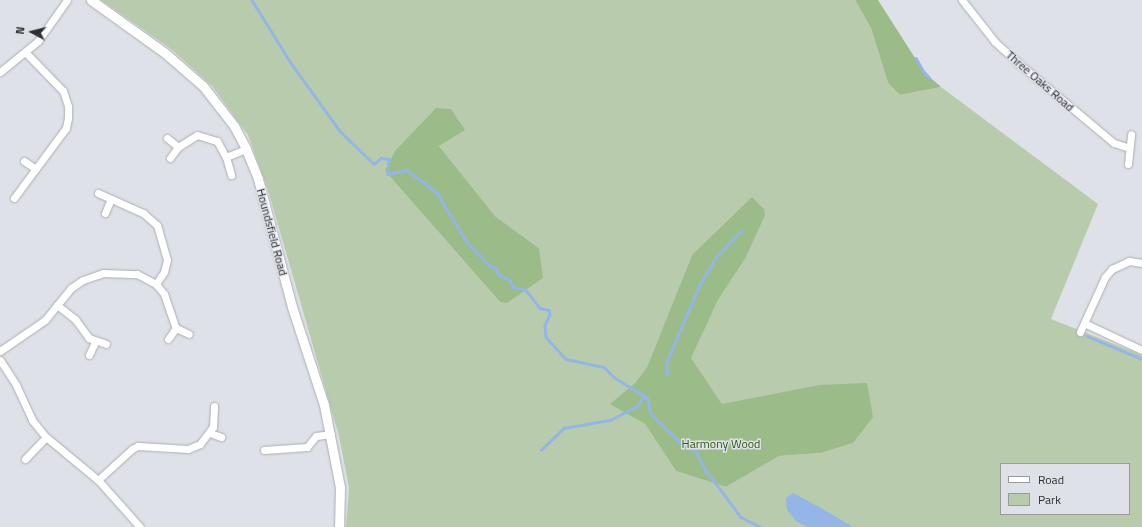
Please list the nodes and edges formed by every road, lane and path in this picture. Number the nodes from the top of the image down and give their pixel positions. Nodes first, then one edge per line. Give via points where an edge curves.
1 (67, 0) edge
2 (91, 0) edge
3 (962, 0) edge
4 (26, 53) junction
5 (0, 72) edge
6 (1131, 134) dead end
7 (167, 138) dead end
8 (178, 147) junction
9 (1129, 148) junction
10 (246, 149) junction
11 (226, 157) junction
12 (170, 158) dead end
13 (24, 161) dead end
14 (1128, 164) dead end
15 (36, 169) junction
16 (231, 175) dead end
17 (98, 193) dead end
18 (14, 198) dead end
19 (112, 199) junction
20 (105, 213) dead end
21 (1142, 263) edge
22 (156, 284) junction
23 (57, 305) junction
24 (1084, 323) junction
25 (176, 328) junction
26 (1080, 332) dead end
27 (189, 334) dead end
28 (168, 339) dead end
29 (95, 342) junction
30 (106, 344) dead end
31 (1142, 350) edge
32 (0, 351) edge
33 (88, 355) dead end
34 (0, 360) edge
35 (214, 406) dead end
36 (210, 433) junction
37 (331, 434) junction
38 (46, 437) junction
39 (221, 437) dead end
40 (264, 450) dead end
41 (25, 459) dead end
42 (98, 480) junction
43 (140, 527) edge
44 (339, 527) edge

1 - 4 street via 52,24
2 - 10 street, Houndsfield Road via 171,57 203,86 234,126
3 - 9 street, Three Oaks Road via 995,42 1017,62 1114,143
4 - 5 street
4 - 15 street via 62,91 68,106 66,128
6 - 9 street
7 - 8 street
8 - 11 street via 189,139 203,135 217,141
8 - 12 street
9 - 14 street
10 - 11 street
10 - 37 street, Houndsfield Road via 258,179 292,307
11 - 16 street
13 - 15 street
15 - 18 street
17 - 19 street
19 - 20 street
19 - 22 street via 143,213 157,225 167,260 164,272
21 - 24 street via 1129,261 1112,269 1105,277
22 - 23 street via 137,274 103,273 83,280 71,288
22 - 25 street via 164,294
23 - 29 street
23 - 32 street via 45,320
24 - 26 street
24 - 31 street
25 - 27 street
25 - 28 street
29 - 30 street
29 - 33 street
34 - 38 street via 16,385 32,420
35 - 36 street via 214,423
36 - 39 street
36 - 42 street via 200,444 188,449 148,445 132,448
37 - 40 street via 316,436 307,447
37 - 44 street, Houndsfield Road via 340,487
38 - 41 street
38 - 42 street
42 - 43 street

